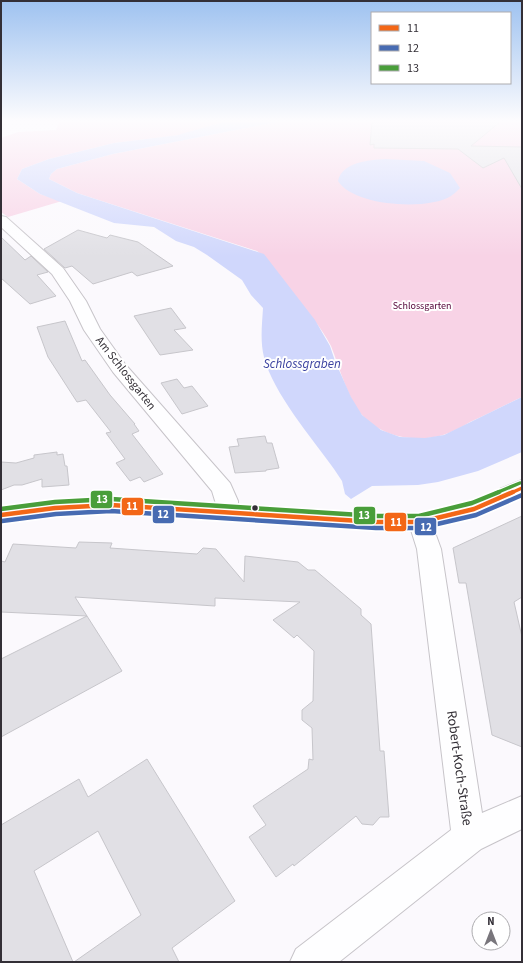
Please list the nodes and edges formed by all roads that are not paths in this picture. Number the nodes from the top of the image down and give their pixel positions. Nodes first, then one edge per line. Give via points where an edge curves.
1 (1, 220) edge
2 (522, 488) edge
3 (227, 513) junction
4 (1, 515) edge
5 (420, 522) junction
6 (522, 812) edge
7 (469, 837) junction
8 (309, 962) edge

1 - 3 street, Am Schlossgarten via 58,270 78,301 92,330 119,368 222,488 227,501
2 - 5 street via 474,510
3 - 4 street via 111,505 55,508
3 - 5 street via 376,522
5 - 7 street, Robert-Koch-Straße via 429,549
6 - 7 street
7 - 8 street, Robert-Koch-Straße

